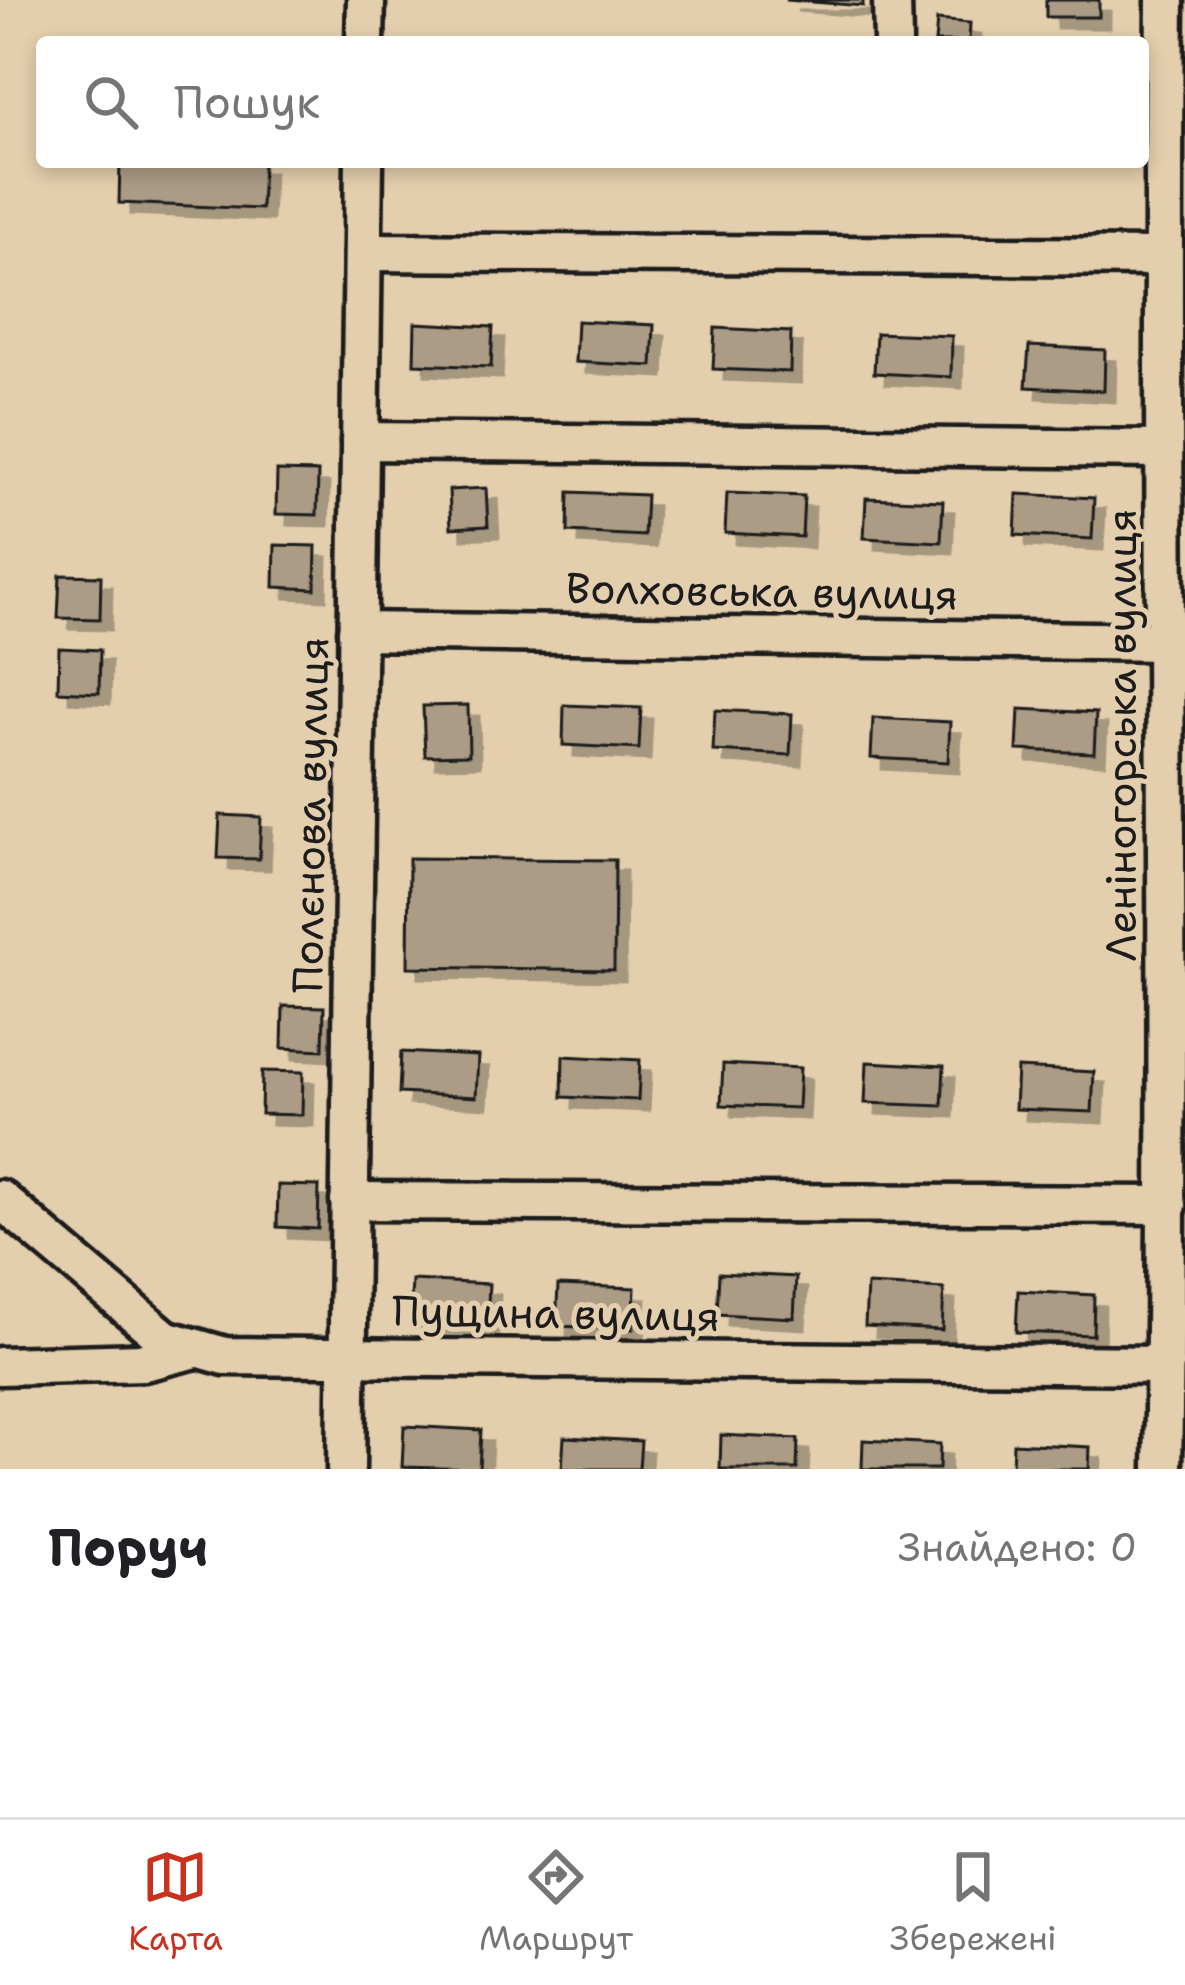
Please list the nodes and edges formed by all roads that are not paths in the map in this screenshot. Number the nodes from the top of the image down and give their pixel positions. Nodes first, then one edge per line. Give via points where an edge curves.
1 (366, 0) edge
2 (892, 0) edge
3 (1165, 0) edge
4 (365, 36) edge
5 (892, 36) edge
6 (1164, 95) edge
7 (364, 168) edge
8 (363, 252) junction
9 (1162, 257) junction
10 (360, 441) junction
11 (1164, 448) junction
12 (357, 631) junction
13 (1165, 642) junction
14 (0, 1199) edge
15 (349, 1201) junction
16 (1168, 1204) junction
17 (192, 1350) junction
18 (347, 1356) junction
19 (1165, 1365) junction
20 (0, 1366) edge
21 (346, 1469) edge
22 (1163, 1469) edge

1 - 4 street
2 - 5 street
3 - 6 street, Леніногорська вулиця
6 - 9 street, Леніногорська вулиця
7 - 8 street, Полєнова вулиця
8 - 9 street
8 - 10 street, Полєнова вулиця
9 - 11 street, Леніногорська вулиця
10 - 11 street
10 - 12 street, Полєнова вулиця
11 - 13 street, Леніногорська вулиця
12 - 13 street, Волховська вулиця
12 - 15 street, Полєнова вулиця
13 - 16 street, Леніногорська вулиця
14 - 17 street, Пущина вулиця via 165,1339
15 - 16 street
15 - 18 street, Полєнова вулиця
16 - 19 street, Леніногорська вулиця
17 - 18 street, Пущина вулиця
17 - 20 street via 144,1362
18 - 19 street, Пущина вулиця
18 - 21 street, Полєнова вулиця
19 - 22 street, Леніногорська вулиця

